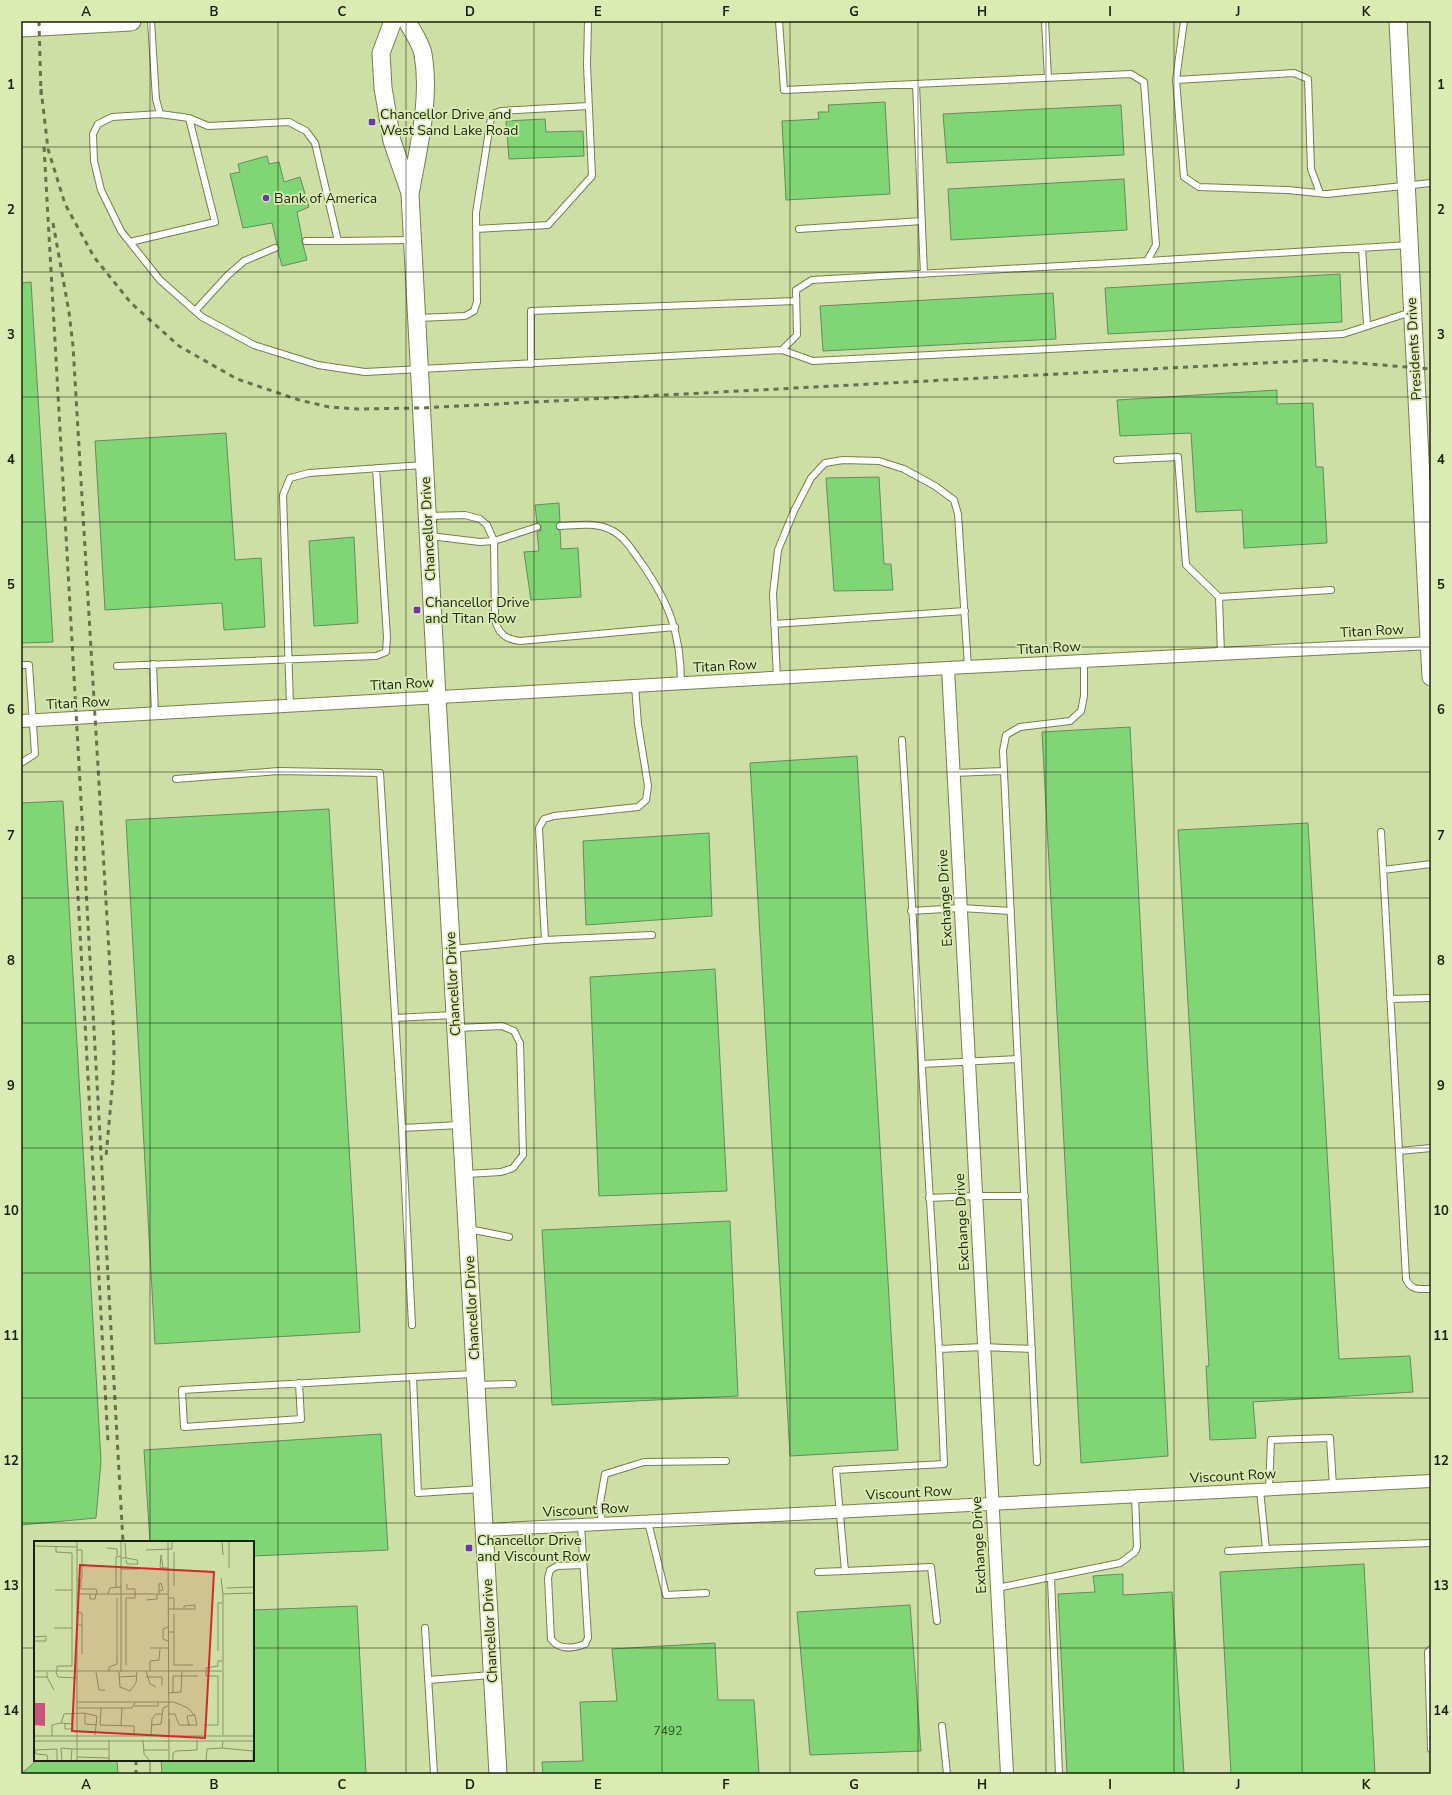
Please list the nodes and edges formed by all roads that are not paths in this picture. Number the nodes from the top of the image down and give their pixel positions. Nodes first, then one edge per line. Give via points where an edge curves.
1 (131, 21) edge
2 (151, 21) edge
3 (393, 21) edge
4 (407, 21) edge
5 (588, 21) edge
6 (779, 21) edge
7 (1045, 21) edge
8 (1184, 21) edge
9 (1398, 21) edge
10 (21, 27) edge
11 (1048, 78) junction
12 (1176, 80) junction
13 (916, 84) junction
14 (588, 106) junction
15 (160, 114) junction
16 (189, 118) junction
17 (1431, 183) edge
18 (1406, 184) junction
19 (1320, 193) junction
20 (410, 194) junction
21 (922, 221) junction
22 (476, 229) junction
23 (799, 229) dead end
24 (413, 240) junction
25 (306, 241) dead end
26 (338, 241) junction
27 (130, 242) junction
28 (1409, 245) junction
29 (275, 248) dead end
30 (1362, 248) junction
31 (1147, 261) junction
32 (924, 274) junction
33 (796, 301) junction
34 (195, 311) junction
35 (1412, 312) junction
36 (417, 318) junction
37 (1367, 325) junction
38 (782, 350) junction
39 (531, 364) junction
40 (420, 370) junction
41 (1117, 460) dead end
42 (425, 465) junction
43 (376, 468) junction
44 (427, 516) junction
45 (560, 526) dead end
46 (537, 527) dead end
47 (428, 536) junction
48 (494, 541) junction
49 (1428, 575) edge
50 (1331, 590) dead end
51 (1219, 597) junction
52 (965, 611) junction
53 (774, 624) junction
54 (675, 627) junction
55 (1430, 643) edge
56 (1221, 654) junction
57 (288, 660) junction
58 (1084, 661) junction
59 (153, 664) junction
60 (21, 665) edge
61 (117, 666) dead end
62 (968, 667) junction
63 (948, 668) junction
64 (1431, 677) edge
65 (778, 678) junction
66 (681, 684) junction
67 (635, 686) junction
68 (437, 697) junction
69 (290, 705) junction
70 (155, 713) junction
71 (34, 720) junction
72 (21, 721) edge
73 (902, 740) dead end
74 (21, 763) edge
75 (1004, 771) junction
76 (953, 773) junction
77 (176, 779) dead end
78 (1381, 832) dead end
79 (1431, 864) edge
80 (1383, 870) junction
81 (960, 908) junction
82 (1011, 910) junction
83 (911, 911) junction
84 (652, 935) dead end
85 (545, 940) junction
86 (451, 949) junction
87 (1390, 998) junction
88 (1431, 998) edge
89 (396, 1018) junction
90 (455, 1021) junction
91 (1018, 1059) junction
92 (969, 1062) junction
93 (922, 1064) junction
94 (461, 1125) junction
95 (402, 1128) junction
96 (1431, 1148) edge
97 (1398, 1151) junction
98 (464, 1174) junction
99 (976, 1196) junction
100 (1024, 1196) junction
101 (929, 1198) junction
102 (467, 1229) junction
103 (509, 1237) dead end
104 (1431, 1289) edge
105 (412, 1325) dead end
106 (984, 1347) junction
107 (939, 1349) junction
108 (1032, 1349) junction
109 (413, 1377) junction
110 (476, 1379) junction
111 (299, 1383) junction
112 (513, 1384) dead end
113 (726, 1461) dead end
114 (1037, 1462) dead end
115 (1431, 1481) edge
116 (1333, 1486) junction
117 (482, 1489) junction
118 (1264, 1489) junction
119 (1135, 1496) junction
120 (992, 1504) junction
121 (839, 1512) junction
122 (648, 1522) junction
123 (602, 1524) junction
124 (581, 1525) junction
125 (485, 1530) junction
126 (1431, 1543) edge
127 (1266, 1549) junction
128 (1228, 1551) dead end
129 (583, 1565) junction
130 (845, 1571) junction
131 (818, 1572) dead end
132 (1051, 1578) junction
133 (997, 1588) junction
134 (706, 1593) dead end
135 (937, 1621) dead end
136 (425, 1628) dead end
137 (1431, 1649) edge
138 (492, 1674) junction
139 (428, 1680) junction
140 (942, 1726) dead end
141 (1431, 1741) edge
142 (1431, 1749) edge
143 (434, 1774) edge
144 (498, 1774) edge
145 (946, 1774) edge
146 (1007, 1774) edge
147 (1059, 1774) edge

1 - 10 main road
2 - 15 lane via 156,99
3 - 20 street, Chancellor Drive via 381,53 383,88 392,140
4 - 20 street, Chancellor Drive via 423,52 426,92
5 - 14 lane
6 - 13 lane via 784,90
7 - 11 lane
8 - 12 lane
9 - 18 street, Presidents Drive
11 - 13 lane
11 - 31 lane via 1131,74 1144,82 1156,245
12 - 19 lane via 1184,177 1199,187
12 - 19 lane via 1294,73 1308,79 1311,170
13 - 21 lane
14 - 22 lane via 592,176 548,225
14 - 22 lane via 495,113 491,118 476,213
15 - 16 lane
15 - 27 lane via 112,116 98,124 93,134 94,162 101,190 121,231
16 - 26 lane via 208,126 289,122 306,131 315,143
16 - 27 lane via 215,222
17 - 18 lane
18 - 19 lane
18 - 28 street, Presidents Drive
20 - 24 street, Chancellor Drive
21 - 23 lane
21 - 32 lane
22 - 36 lane via 477,302 474,311 465,316
24 - 26 lane
24 - 36 street, Chancellor Drive
25 - 26 lane
27 - 34 lane via 160,280
28 - 30 lane
28 - 35 street, Presidents Drive
29 - 34 lane via 244,261
30 - 31 lane
30 - 37 lane
31 - 32 lane
32 - 33 lane via 812,280 796,290
33 - 38 lane via 797,335
33 - 39 lane via 531,311
34 - 40 lane via 254,346 318,365 365,372
35 - 37 lane
35 - 49 street, Presidents Drive
36 - 40 street, Chancellor Drive
37 - 38 lane via 1343,334 813,362
38 - 39 lane
39 - 40 lane
40 - 42 street, Chancellor Drive
41 - 51 lane via 1178,457 1186,565
42 - 43 lane
42 - 44 street, Chancellor Drive
43 - 57 lane via 309,473 290,478 283,495
43 - 57 lane via 386,652 376,656
44 - 47 street, Chancellor Drive
44 - 48 lane via 465,515 480,519 488,525
45 - 54 lane via 592,524 611,530 623,538 660,592
46 - 48 lane
47 - 48 lane via 480,542
47 - 68 street, Chancellor Drive
48 - 54 lane via 494,620 505,637 520,641
49 - 55 street, Presidents Drive
50 - 51 lane
51 - 56 lane
52 - 53 lane
52 - 53 lane via 958,514 954,500 935,486 898,467 879,461 843,460 825,463 811,478 794,511 778,550 773,594
52 - 62 lane
53 - 65 lane
54 - 66 lane
55 - 56 street, Titan Row
55 - 64 street, Presidents Drive
56 - 58 street, Titan Row
57 - 59 lane
57 - 69 lane
58 - 62 street, Titan Row
58 - 75 lane via 1084,696 1081,711 1070,721 1020,727 1006,735 1003,751
59 - 61 lane
59 - 70 lane
60 - 71 lane via 29,665
62 - 63 street, Titan Row
63 - 65 street, Titan Row
63 - 76 street, Exchange Drive
65 - 66 street, Titan Row
66 - 67 street, Titan Row
67 - 68 street, Titan Row
67 - 85 lane via 648,786 646,800 638,807 544,819 539,828
68 - 69 street, Titan Row
68 - 86 street, Chancellor Drive
69 - 70 street, Titan Row
70 - 71 street, Titan Row
71 - 72 street, Titan Row
71 - 74 lane via 35,754
73 - 83 lane
75 - 76 lane
75 - 82 lane
76 - 81 street, Exchange Drive
77 - 89 lane via 279,771 380,774
78 - 80 lane
79 - 80 lane
80 - 87 lane
81 - 82 lane
81 - 83 lane
81 - 92 street, Exchange Drive
82 - 91 lane
83 - 93 lane
84 - 85 lane
85 - 86 lane
86 - 90 street, Chancellor Drive
87 - 88 lane
87 - 97 lane
89 - 90 lane
89 - 95 lane
90 - 94 street, Chancellor Drive
90 - 98 lane via 502,1026 514,1031 520,1042 523,1155 513,1168 501,1172
91 - 92 lane
91 - 100 lane
92 - 93 lane
92 - 99 street, Exchange Drive
93 - 101 lane
94 - 95 lane
94 - 98 street, Chancellor Drive
95 - 105 lane
96 - 97 lane
97 - 104 lane via 1406,1279 1415,1289
98 - 102 street, Chancellor Drive
99 - 100 lane
99 - 101 lane
99 - 106 street, Exchange Drive
100 - 108 lane
101 - 107 lane
102 - 103 lane
102 - 110 street, Chancellor Drive
106 - 107 lane
106 - 108 lane
106 - 120 street, Exchange Drive
107 - 121 lane via 944,1464 836,1470
108 - 114 lane
109 - 110 lane
109 - 111 lane
109 - 117 lane via 418,1493
110 - 112 lane
110 - 117 street, Chancellor Drive
111 - 111 lane via 182,1390 184,1427 301,1419
113 - 123 lane via 644,1462 605,1474 600,1503
115 - 116 street, Viscount Row
116 - 118 street, Viscount Row
116 - 118 lane via 1330,1438 1271,1440
117 - 125 street, Chancellor Drive
118 - 119 street, Viscount Row
118 - 127 lane
119 - 120 street, Viscount Row
119 - 132 lane via 1135,1552 1120,1563
120 - 121 street, Viscount Row
120 - 133 street, Exchange Drive
121 - 122 street, Viscount Row
121 - 130 lane
122 - 123 street, Viscount Row
122 - 134 lane via 666,1595
123 - 124 street, Viscount Row
124 - 125 street, Viscount Row
124 - 129 lane
125 - 138 street, Chancellor Drive
126 - 127 lane
127 - 128 lane
129 - 129 lane via 557,1566 550,1570 548,1578 551,1639 556,1645 564,1648 577,1648 588,1638
130 - 131 lane
130 - 135 lane via 931,1567
132 - 133 lane
132 - 147 lane
133 - 146 street, Exchange Drive
136 - 139 lane
137 - 141 lane via 1428,1652
138 - 139 lane
138 - 144 street, Chancellor Drive
139 - 143 lane
140 - 145 lane
141 - 142 lane

